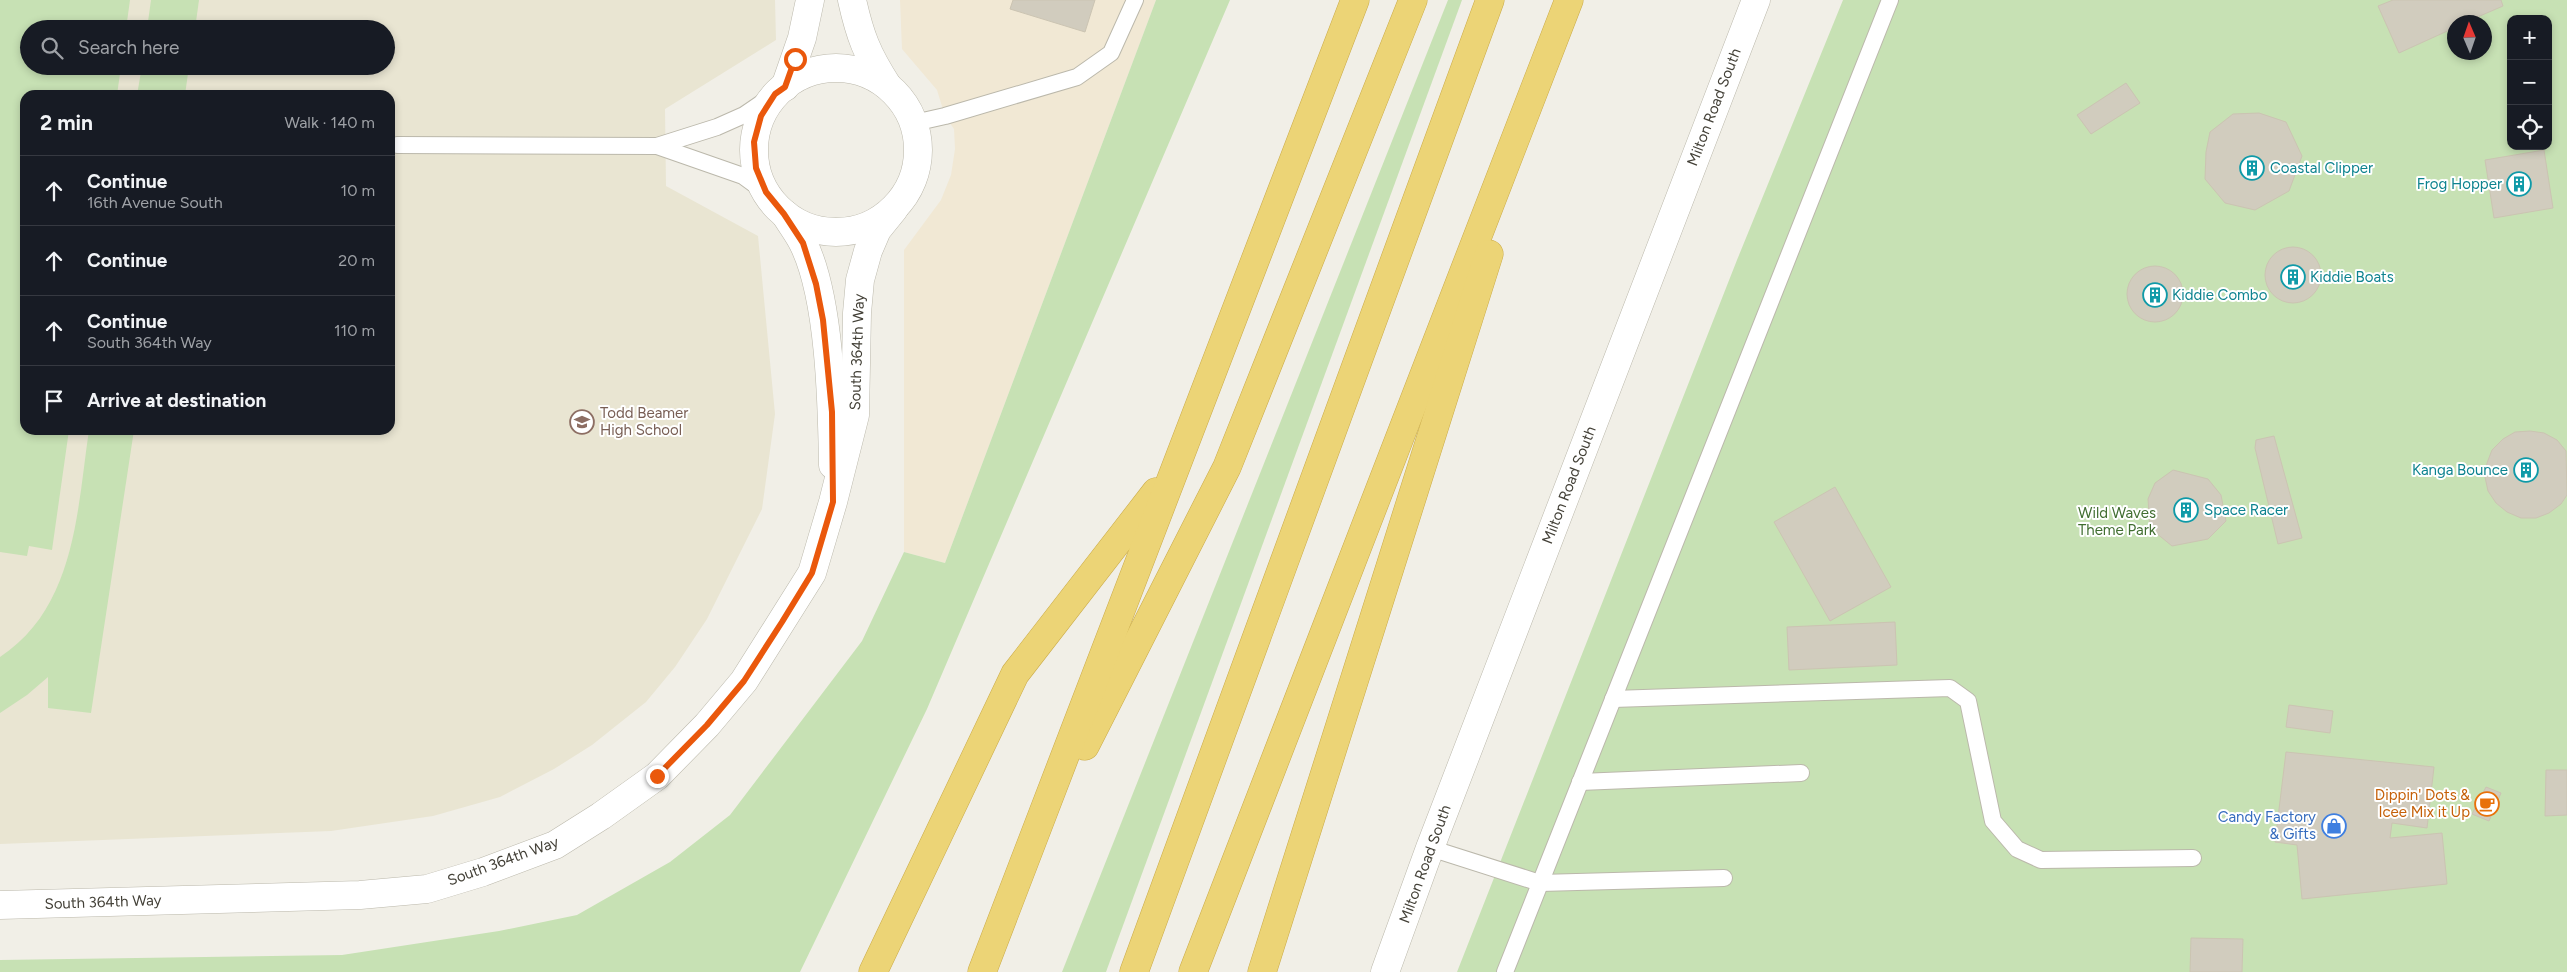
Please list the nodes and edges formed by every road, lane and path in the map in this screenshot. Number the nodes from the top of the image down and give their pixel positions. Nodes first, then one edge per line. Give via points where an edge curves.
1 (810, 0) edge
2 (852, 0) edge
3 (1135, 0) edge
4 (1355, 0) edge
5 (1414, 0) edge
6 (1490, 0) edge
7 (1570, 0) edge
8 (1756, 0) edge
9 (1890, 0) edge
10 (887, 85) junction
11 (780, 91) junction
12 (914, 123) junction
13 (398, 145) dead end
14 (656, 146) junction
15 (766, 192) junction
16 (894, 209) junction
17 (784, 214) junction
18 (1174, 469) junction
19 (833, 502) junction
20 (1613, 699) junction
21 (1801, 773) dead end
22 (1580, 782) junction
23 (1430, 848) junction
24 (2193, 858) dead end
25 (1023, 868) junction
26 (1724, 878) dead end
27 (1540, 883) junction
28 (0, 905) edge
29 (873, 972) edge
30 (982, 972) edge
31 (1134, 972) edge
32 (1193, 972) edge
33 (1262, 972) edge
34 (1385, 972) edge
35 (1505, 972) edge

1 - 11 street via 802,38
2 - 10 street via 867,53
3 - 12 lane via 1111,53 1077,77
4 - 18 highway
5 - 25 highway via 1227,467
6 - 31 highway
7 - 32 highway
7 - 33 highway
8 - 23 street, Milton Road South
9 - 20 lane
10 - 11 street via 866,73 842,68 817,70 794,79
10 - 12 street via 903,102
11 - 14 lane via 744,115 717,127
11 - 15 street via 761,116 754,142 756,168
12 - 16 street via 918,145 916,168 908,190
13 - 14 lane
14 - 15 lane via 743,176
15 - 17 street
16 - 17 street via 869,225 840,232 811,228
16 - 19 street, South 364th Way via 877,230 860,280 855,415
17 - 19 street, South 364th Way via 809,257 823,320 832,412
18 - 25 highway
18 - 29 highway via 1015,674
19 - 28 street, South 364th Way via 812,573 744,681 657,776 554,845 427,889 360,896
20 - 22 lane
20 - 24 lane via 1950,688 1968,701 1994,821 2017,849 2041,860
21 - 22 lane
22 - 27 lane
23 - 27 lane
23 - 34 street, Milton Road South
25 - 30 highway
26 - 27 lane
27 - 35 lane

